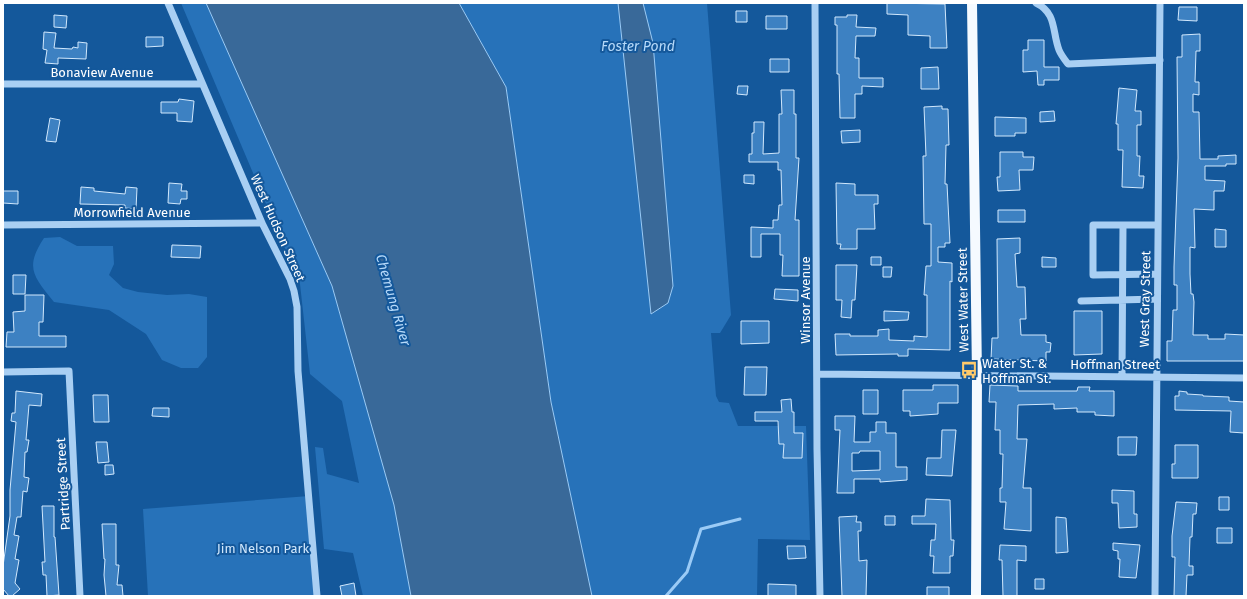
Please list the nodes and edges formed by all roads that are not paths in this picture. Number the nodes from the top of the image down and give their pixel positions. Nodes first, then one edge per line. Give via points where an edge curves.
1 (168, 3) edge
2 (815, 3) edge
3 (972, 3) edge
4 (1036, 3) edge
5 (1160, 3) edge
6 (1160, 60) junction
7 (3, 84) edge
8 (202, 84) junction
9 (262, 223) junction
10 (3, 225) edge
11 (1123, 225) junction
12 (1158, 225) junction
13 (1122, 274) junction
14 (1157, 274) junction
15 (1122, 299) junction
16 (1157, 299) junction
17 (1081, 301) dead end
18 (3, 372) edge
19 (817, 374) junction
20 (977, 376) junction
21 (1122, 376) junction
22 (1156, 376) junction
23 (1244, 378) edge
24 (80, 596) edge
25 (317, 596) edge
26 (820, 596) edge
27 (976, 596) edge
28 (1155, 596) edge

1 - 8 street, West Hudson Street
2 - 19 street, Winsor Avenue
3 - 20 main road, West Water Street
4 - 6 street via 1048,11 1054,22 1059,51 1068,64
5 - 6 street, West Gray Street
6 - 12 street, West Gray Street
7 - 8 street, Bonaview Avenue
8 - 9 street, West Hudson Street
9 - 10 street, Morrowfield Avenue
9 - 25 street, West Hudson Street via 290,279 297,307 298,371
11 - 12 street
11 - 13 street
11 - 13 street via 1093,225 1093,274
12 - 14 street, West Gray Street
13 - 14 street
13 - 15 street
14 - 16 street, West Gray Street
15 - 16 street
15 - 17 street
15 - 21 street
16 - 22 street, West Gray Street
18 - 24 street, Partridge Street via 68,371
19 - 20 street, Hoffman Street
19 - 26 street, Winsor Avenue
20 - 21 street, Hoffman Street
20 - 27 main road, West Water Street
21 - 22 street, Hoffman Street
22 - 23 street, Hoffman Street
22 - 28 street, West Gray Street

